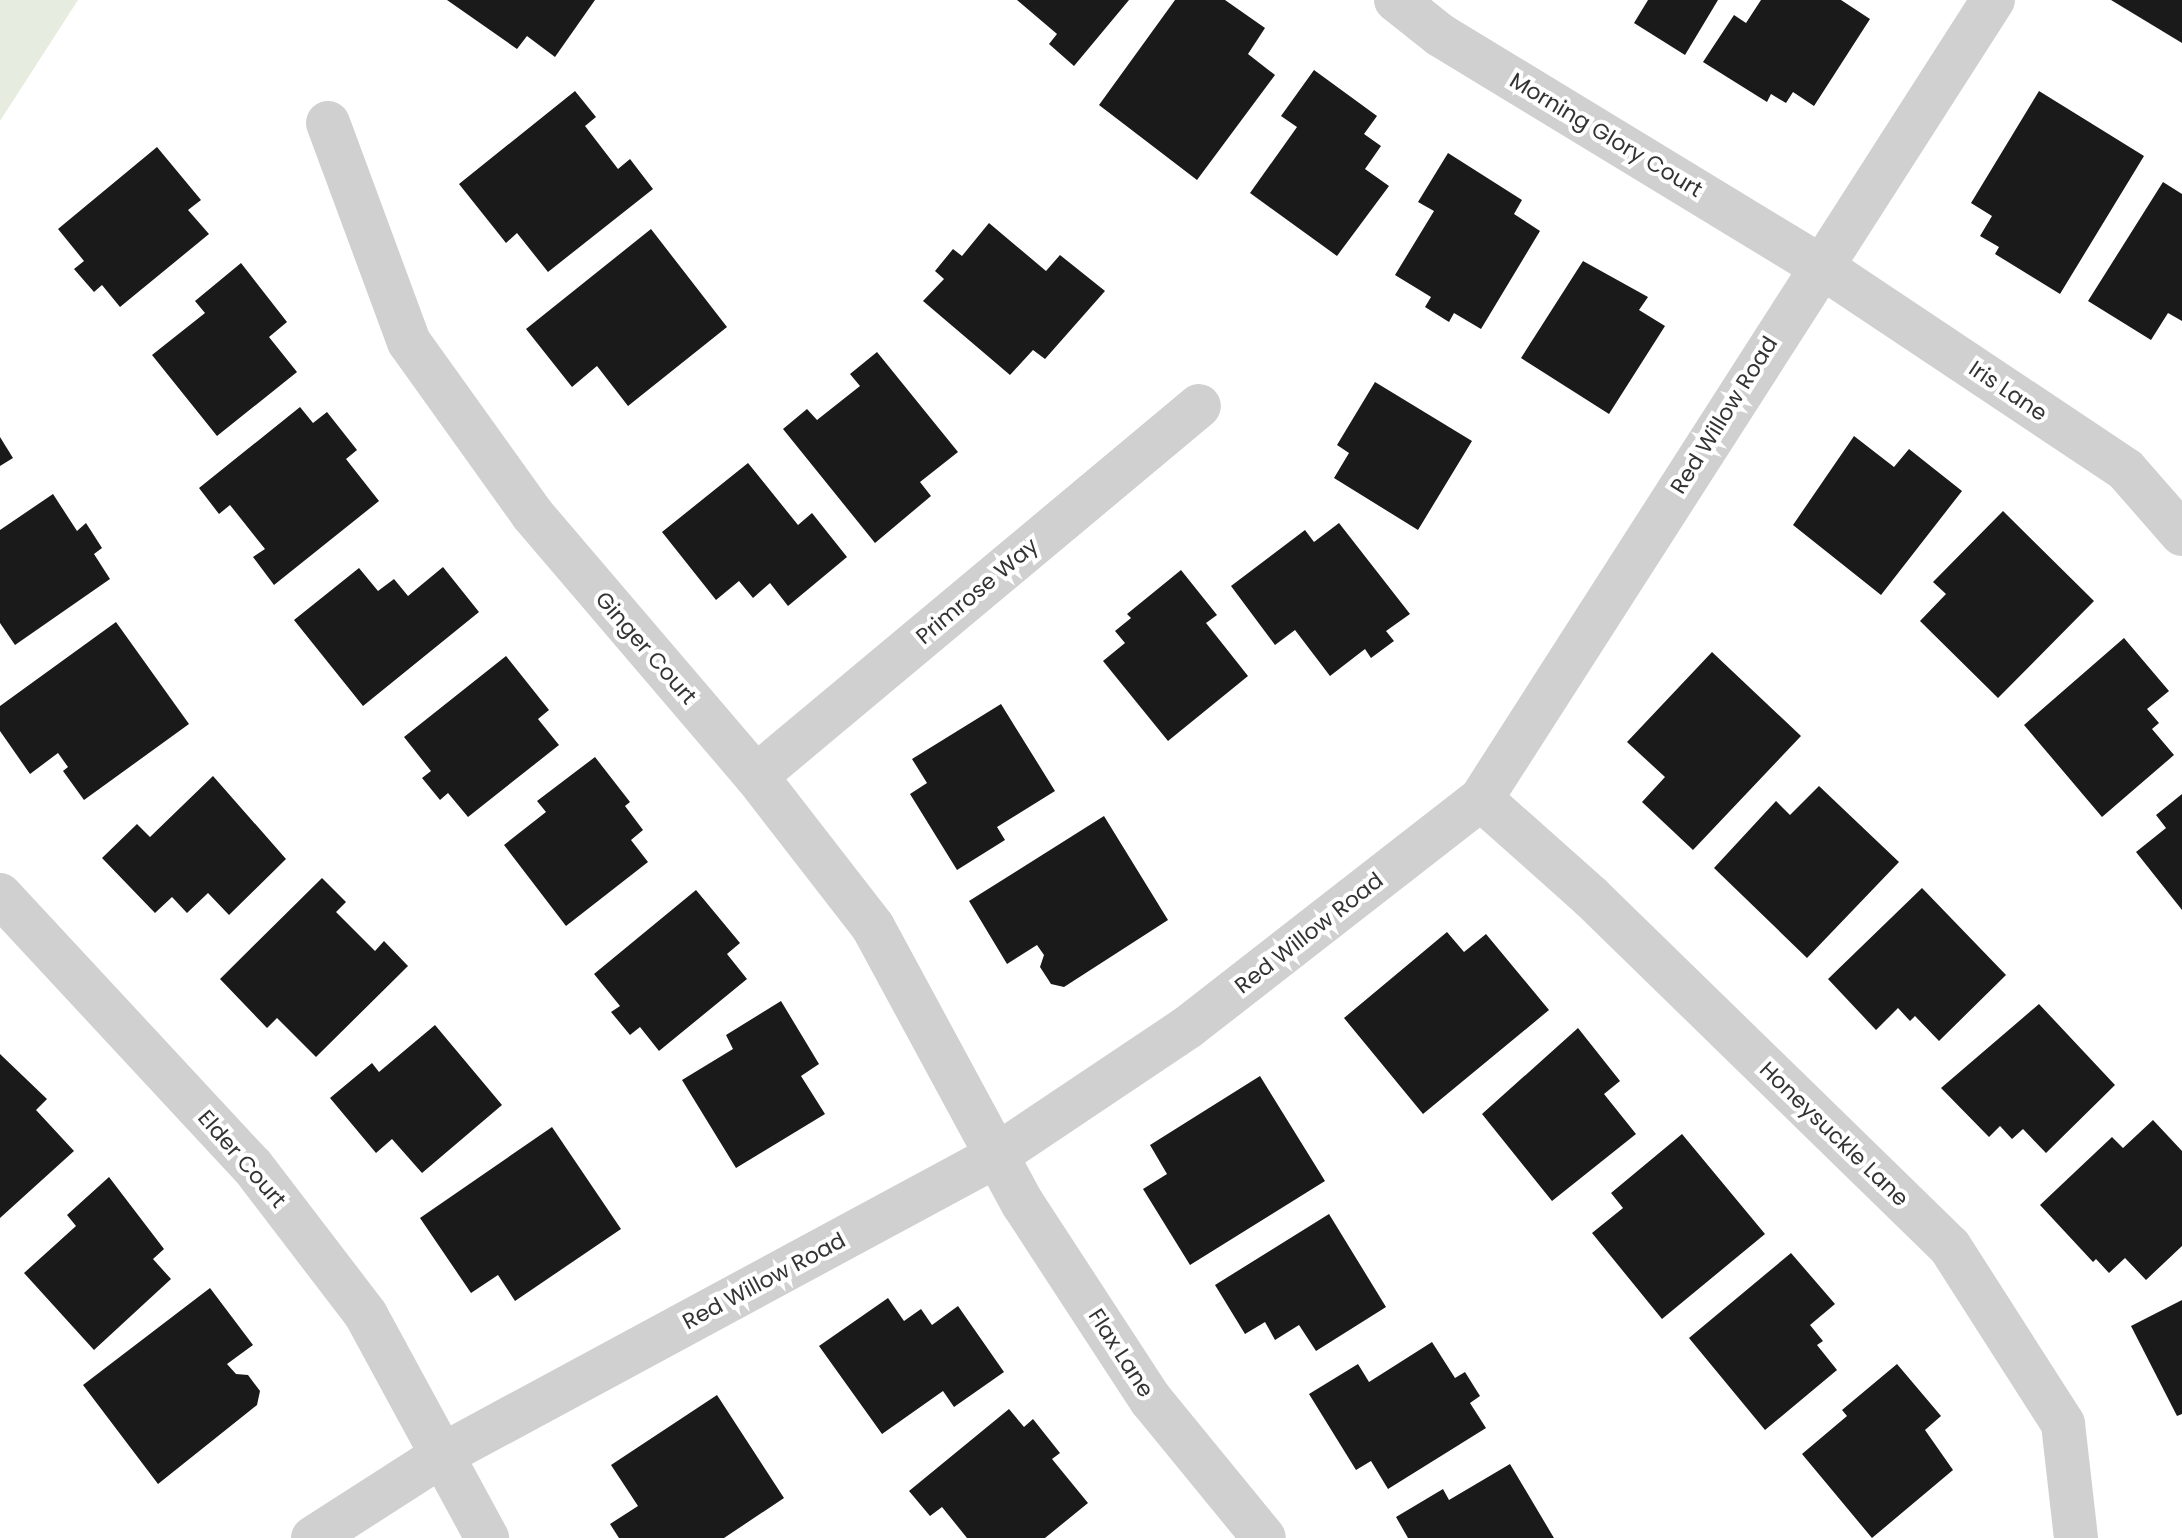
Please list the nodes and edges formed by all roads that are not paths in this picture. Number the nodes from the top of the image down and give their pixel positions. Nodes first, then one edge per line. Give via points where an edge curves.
1 (1396, 0) edge
2 (1993, 0) edge
3 (328, 123) dead end
4 (1819, 265) junction
5 (1199, 406) dead end
6 (2182, 534) edge
7 (756, 776) junction
8 (1481, 799) junction
9 (0, 895) edge
10 (994, 1157) junction
11 (444, 1454) junction
12 (313, 1538) edge
13 (487, 1538) edge
14 (1264, 1538) edge
15 (2076, 1538) edge

1 - 4 street, Morning Glory Court via 1440,35
2 - 4 street, Red Willow Road
3 - 7 street, Ginger Court via 409,342 532,514
4 - 6 street, Iris Lane via 2126,470
4 - 8 street, Red Willow Road
5 - 7 street, Primrose Way
7 - 10 street, Ginger Court via 873,927
8 - 10 street, Red Willow Road via 1188,1027
8 - 15 street, Honeysuckle Lane via 1591,897 1950,1247 2063,1424
9 - 11 street, Elder Court via 253,1167 366,1315
10 - 11 street, Red Willow Road
10 - 14 street, Flax Lane via 1151,1400
11 - 12 street, Red Willow Road
11 - 13 street, Elder Court

